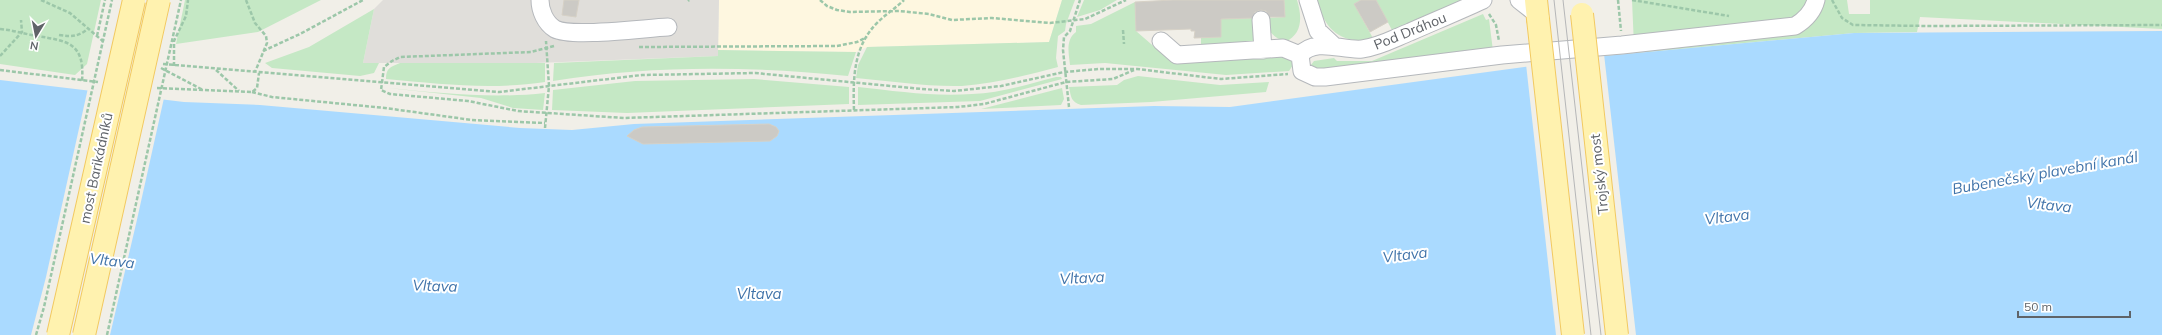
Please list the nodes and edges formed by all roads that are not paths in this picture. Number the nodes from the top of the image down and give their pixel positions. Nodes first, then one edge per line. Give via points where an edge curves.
1 (134, 0) edge
2 (159, 0) edge
3 (540, 0) edge
4 (1308, 0) edge
5 (1519, 0) edge
6 (1816, 0) edge
7 (1485, 5) edge
8 (1581, 7) edge
9 (1537, 11) edge
10 (1261, 20) dead end
11 (668, 27) dead end
12 (1161, 41) dead end
13 (1334, 46) junction
14 (1263, 50) junction
15 (1301, 63) junction
16 (58, 335) edge
17 (84, 335) edge
18 (1573, 335) edge
19 (1617, 335) edge

1 - 16 main road, most Barikádníků, bridge
2 - 17 main road, most Barikádníků, bridge
3 - 11 lane via 540,11 554,28 572,33
4 - 13 lane via 1318,31
5 - 9 lane
6 - 15 lane via 1805,20 1795,26 1502,55 1324,77 1315,77
7 - 13 lane, Pod Dráhou via 1380,45 1361,49
8 - 19 main road, Trojský most, bridge
9 - 18 main road, bridge
10 - 14 lane
12 - 14 lane via 1177,55
13 - 15 lane, Pod Dráhou via 1314,46 1304,50
14 - 15 lane via 1283,48

